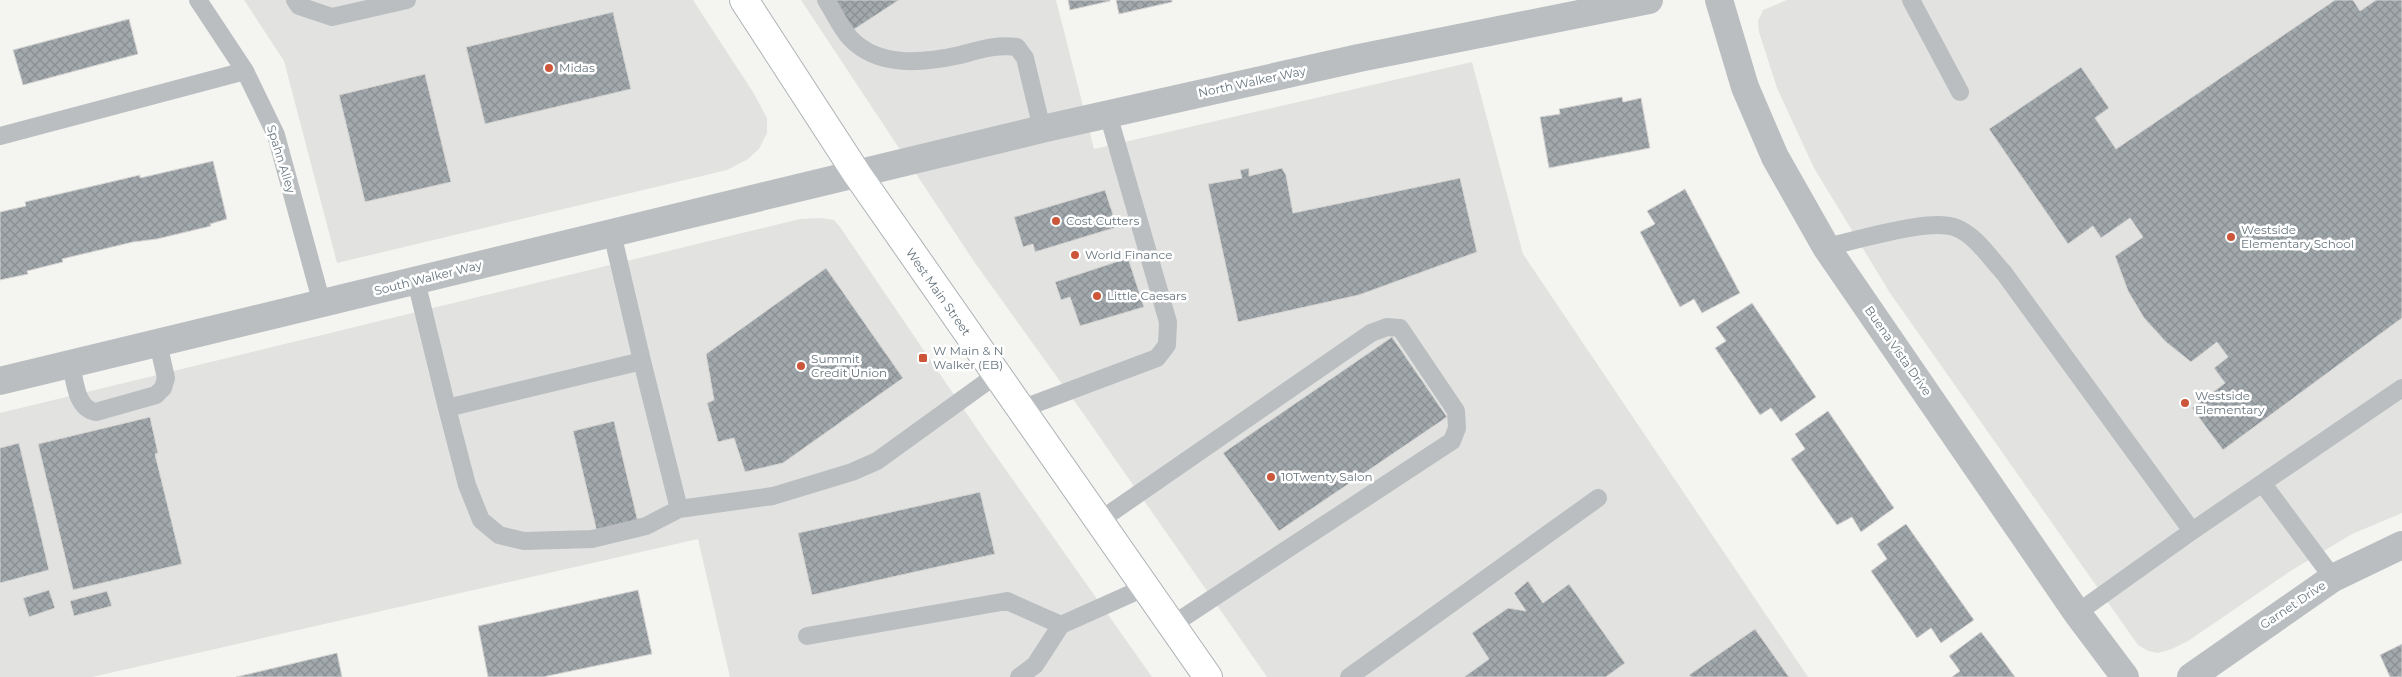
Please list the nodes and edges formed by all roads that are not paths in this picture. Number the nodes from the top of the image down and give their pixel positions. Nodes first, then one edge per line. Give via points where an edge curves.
1 (198, 0) edge
2 (295, 0) edge
3 (407, 0) edge
4 (744, 0) edge
5 (826, 0) edge
6 (1649, 0) edge
7 (1719, 0) edge
8 (1911, 0) edge
9 (245, 71) junction
10 (1960, 92) dead end
11 (1108, 114) junction
12 (1042, 129) junction
13 (0, 136) edge
14 (857, 174) junction
15 (612, 233) junction
16 (1826, 247) junction
17 (416, 281) junction
18 (322, 304) junction
19 (158, 343) junction
20 (642, 360) junction
21 (71, 364) junction
22 (996, 375) junction
23 (0, 381) edge
24 (2402, 388) edge
25 (447, 408) junction
26 (1021, 409) junction
27 (2263, 484) junction
28 (1598, 498) dead end
29 (679, 509) junction
30 (1099, 521) junction
31 (2192, 531) junction
32 (2402, 545) edge
33 (2333, 578) junction
34 (1146, 587) junction
35 (2077, 613) junction
36 (1061, 625) junction
37 (1172, 625) junction
38 (807, 636) dead end
39 (1019, 677) edge
40 (1208, 677) edge
41 (1349, 677) edge
42 (2125, 677) edge
43 (2190, 677) edge

1 - 9 lane, Spahn Alley
2 - 3 lane via 299,6 332,17
4 - 14 main road, West Main Street
5 - 12 lane via 850,38 866,51 882,57 910,62 940,59 1002,45 1017,47 1025,58
6 - 11 street, North Walker Way via 1369,56
7 - 16 street, Buena Vista Drive via 1745,87 1775,157
8 - 10 lane
9 - 13 lane
9 - 18 lane, Spahn Alley via 276,134
11 - 12 street, North Walker Way
11 - 26 lane via 1168,322 1167,345 1157,358
12 - 14 street, North Walker Way
14 - 15 street, South Walker Way
14 - 22 main road, West Main Street
15 - 17 street, South Walker Way
15 - 20 lane
16 - 31 lane via 1930,225 1953,226 1972,238 2004,273
16 - 35 street, Buena Vista Drive
17 - 18 street, South Walker Way
17 - 25 lane
18 - 19 street, South Walker Way
19 - 21 street, South Walker Way
19 - 21 lane via 166,378 163,388 156,395 96,412 87,410 81,403
20 - 25 lane
20 - 29 lane
21 - 23 street, South Walker Way
22 - 26 main road, West Main Street
22 - 29 lane via 877,461 852,472 773,496
24 - 27 lane
25 - 29 lane via 467,485 481,520 499,535 524,541 592,539 646,526
26 - 30 main road, West Main Street
27 - 31 lane
27 - 33 lane
28 - 41 lane
30 - 34 main road, West Main Street
30 - 37 lane via 1371,333 1387,327 1400,328 1456,411 1457,428 1452,441
31 - 35 lane
32 - 33 street, Garnet Drive
33 - 43 street, Garnet Drive
34 - 36 lane
34 - 37 main road, West Main Street
35 - 42 street, Buena Vista Drive
36 - 38 lane via 1007,601
36 - 39 lane via 1035,665
37 - 40 main road, West Main Street

